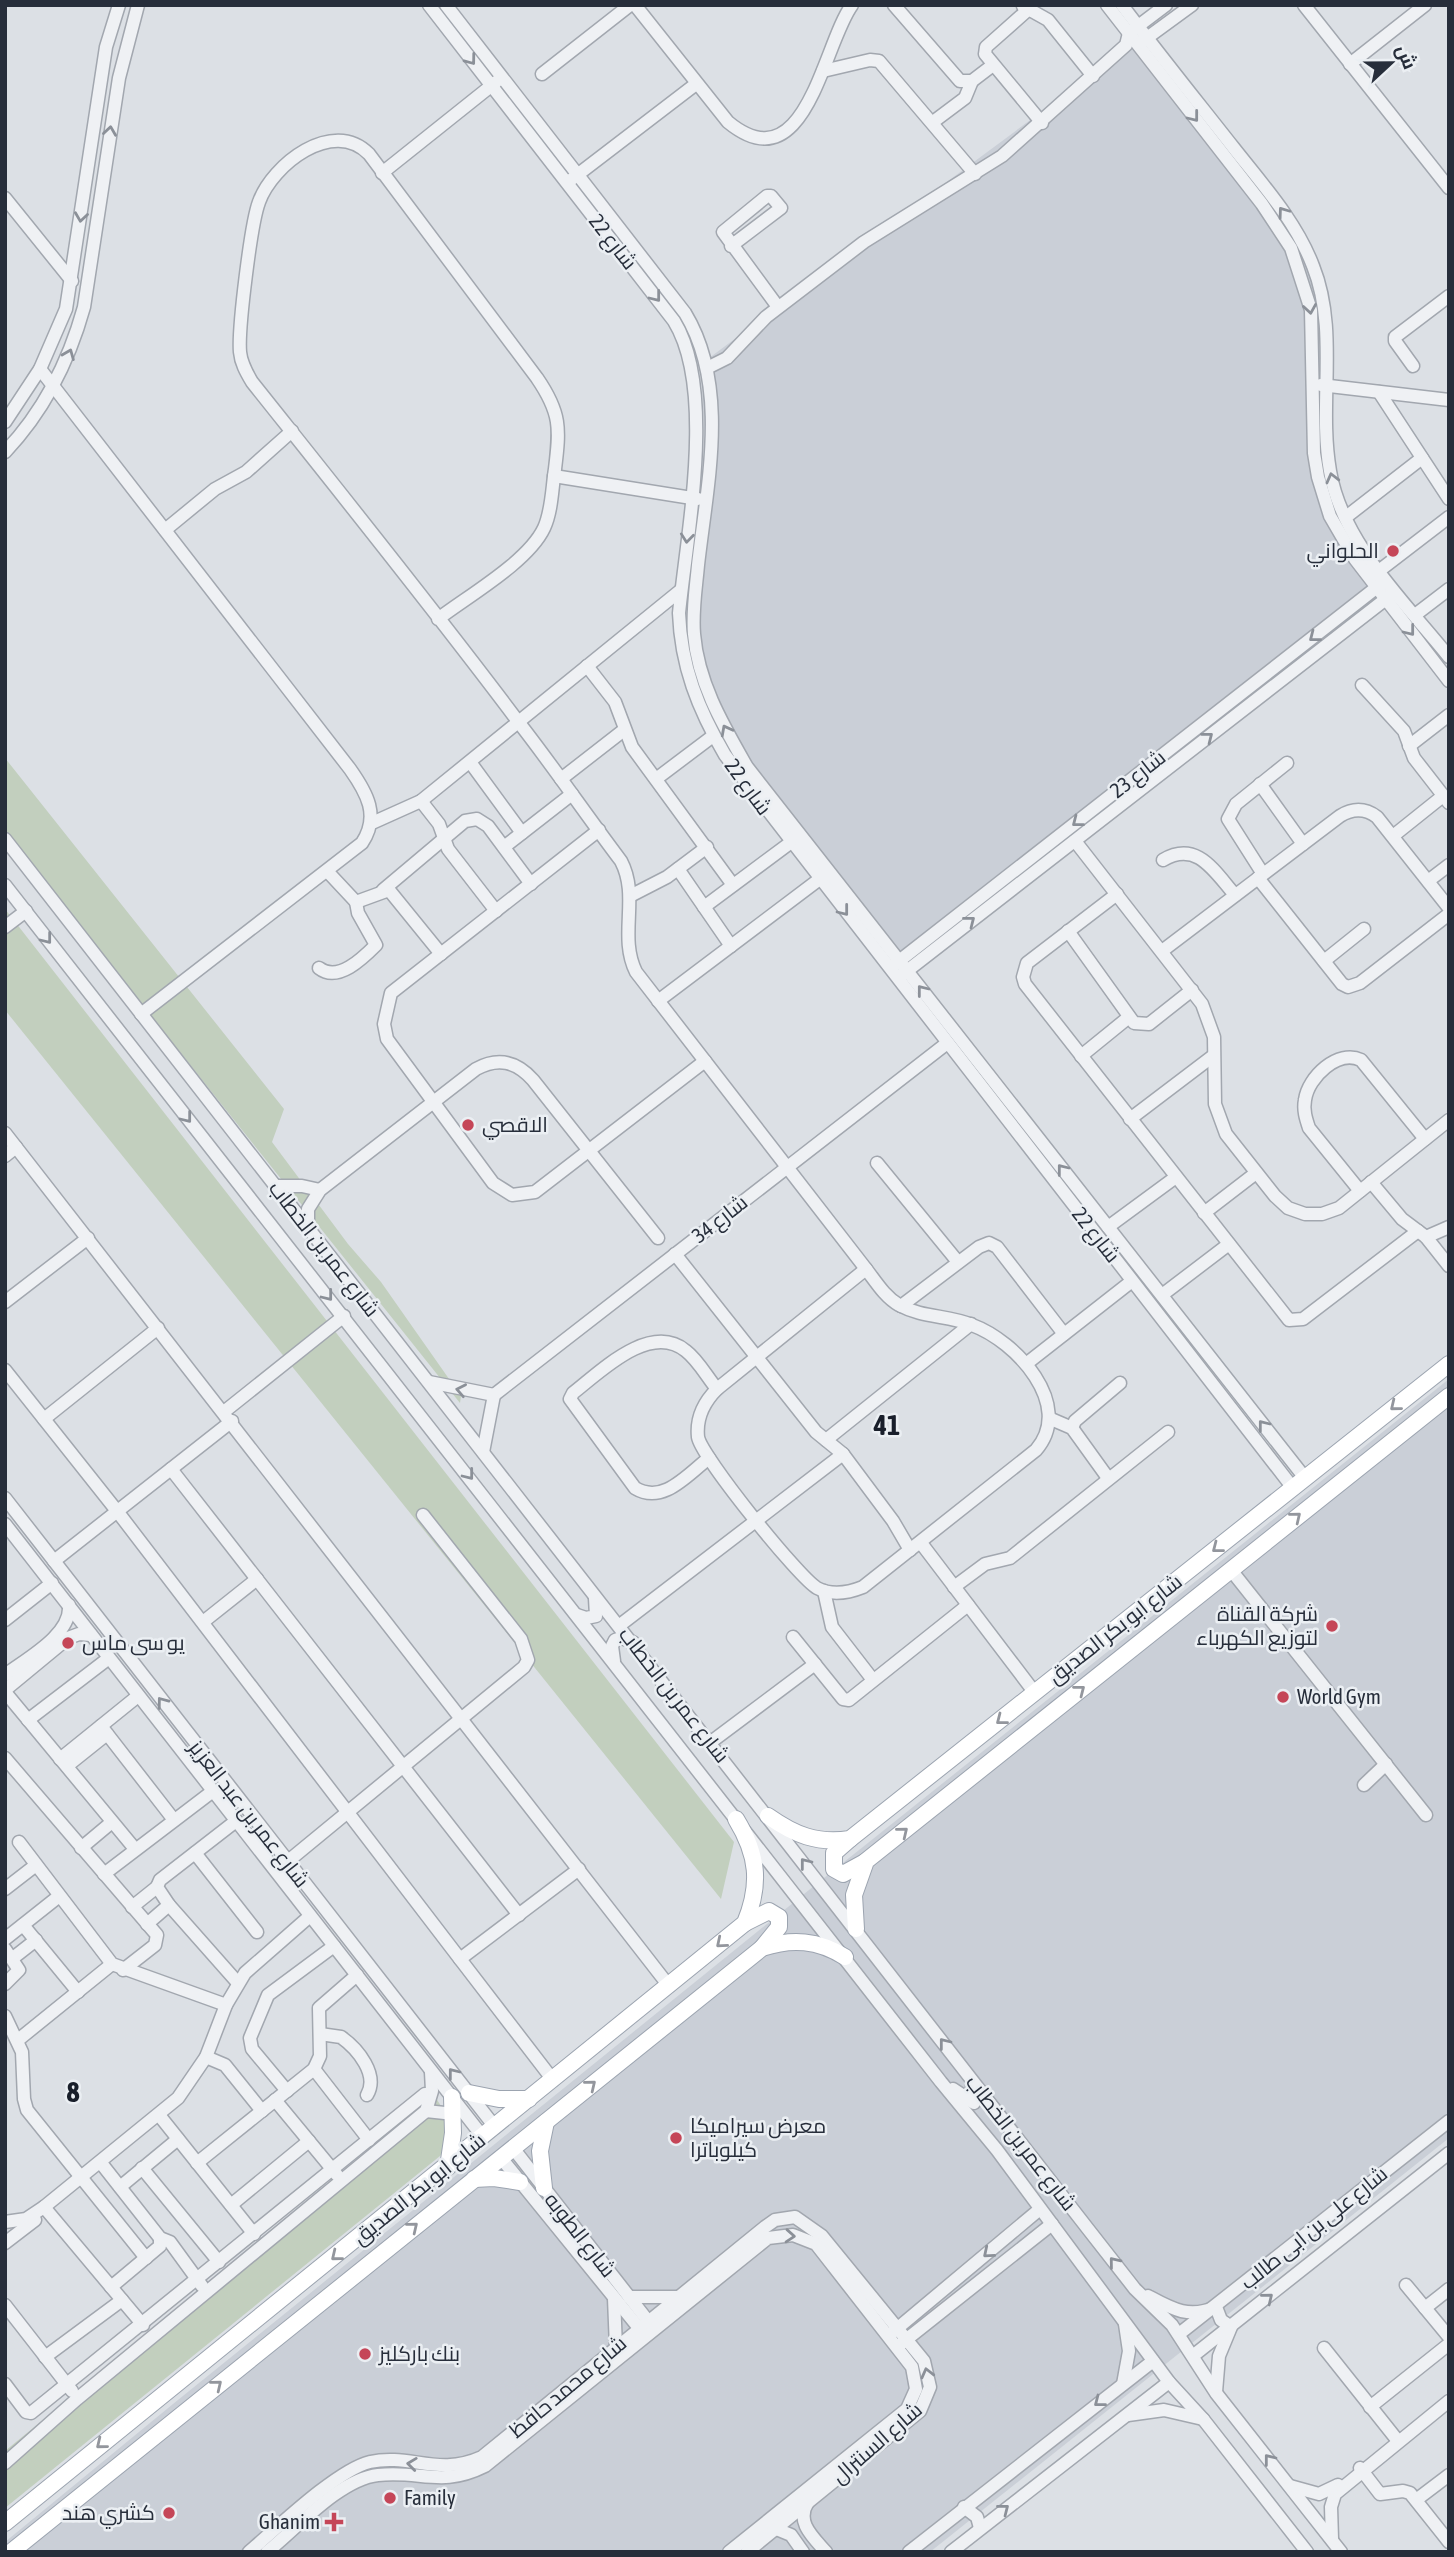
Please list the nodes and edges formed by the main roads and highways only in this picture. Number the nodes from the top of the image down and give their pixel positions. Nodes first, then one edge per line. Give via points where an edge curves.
1 (1446, 1373) edge
2 (1449, 1395) edge
3 (1092, 1647) junction
4 (1108, 1667) junction
5 (1029, 1698) junction
6 (1039, 1723) junction
7 (768, 1816) road end
8 (736, 1819) road end
9 (850, 1839) junction
10 (866, 1861) junction
11 (745, 1923) junction
12 (856, 1929) road end
13 (762, 1948) junction
14 (845, 1957) road end
15 (529, 2099) junction
16 (546, 2122) junction
17 (448, 2167) junction
18 (526, 2177) road end
19 (472, 2180) junction
20 (544, 2188) road end
21 (162, 2395) junction
22 (187, 2409) junction
23 (127, 2423) junction
24 (149, 2440) junction
25 (5, 2523) edge
26 (11, 2552) edge

1 -> 3 main road, شارع ابو بكر الصديق
4 -> 2 main road, شارع ابو بكر الصديق
3 - 4 main road
3 - 5 main road, شارع ابو بكر الصديق
6 -> 4 main road, شارع ابو بكر الصديق
5 - 6 main road
5 -> 9 main road, شارع ابو بكر الصديق
10 -> 6 main road, شارع ابو بكر الصديق
7 - 9 main road via 806,1838
8 - 11 main road via 755,1858 757,1881
9 - 10 main road, شارع ابو بكر الصديق via 834,1853 834,1869 843,1874
10 - 12 main road via 854,1895
11 - 13 main road via 769,1911 779,1917 779,1927
11 -> 15 main road, شارع ابو بكر الصديق
13 - 14 main road, شارع ابو بكر الصديق via 804,1941
16 -> 13 main road, شارع ابو بكر الصديق
15 - 17 main road, شارع ابو بكر الصديق
15 - 17 main road via 461,2102
16 - 19 main road, شارع ابو بكر الصديق
16 - 20 main road via 540,2151
17 -> 21 main road, شارع ابو بكر الصديق
18 - 19 main road
22 -> 19 main road, شارع ابو بكر الصديق
21 - 22 main road via 159,2403 164,2410
21 - 23 main road, شارع ابو بكر الصديق
22 - 24 main road, شارع ابو بكر الصديق
23 - 24 main road via 147,2424
23 -> 25 main road, شارع ابو بكر الصديق
24 - 26 main road, شارع ابو بكر الصديق

